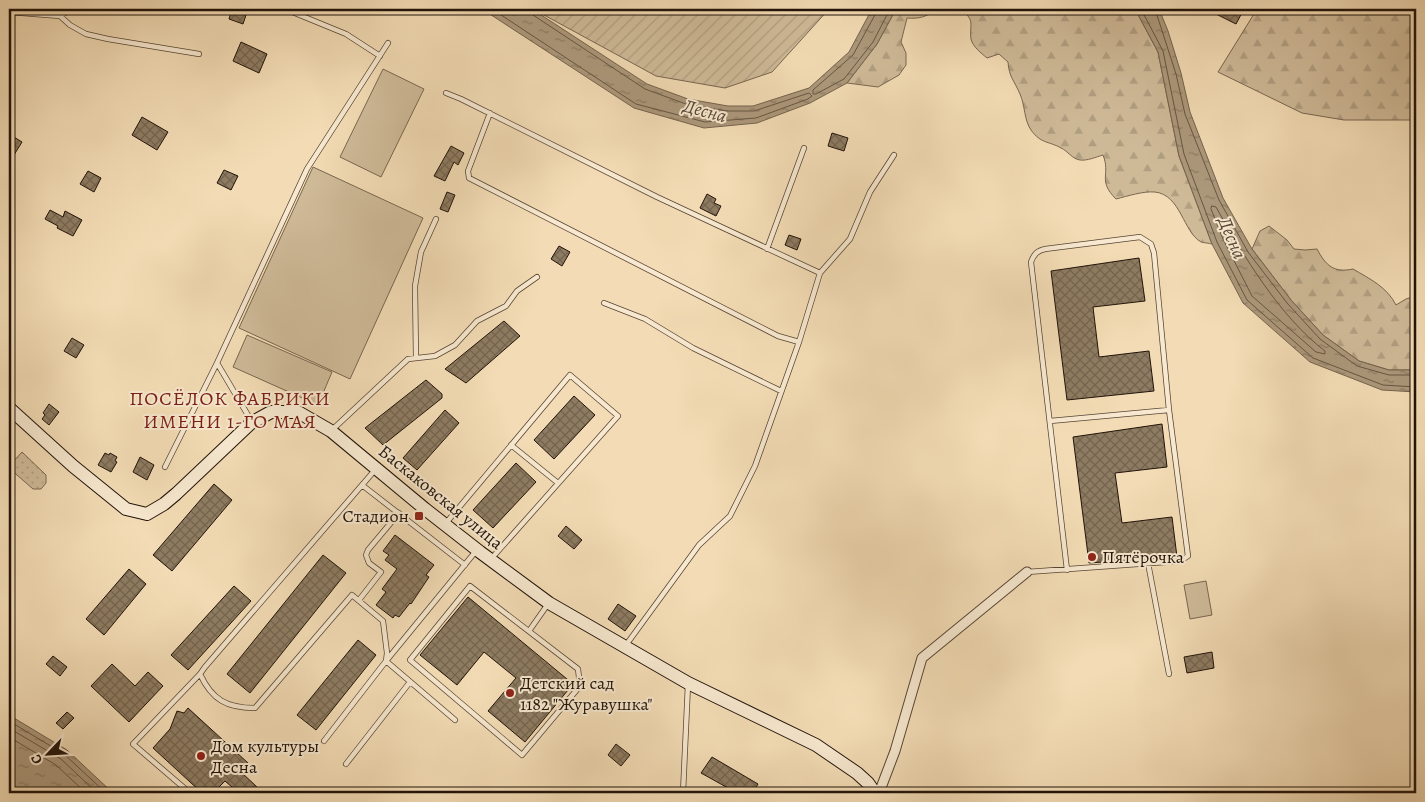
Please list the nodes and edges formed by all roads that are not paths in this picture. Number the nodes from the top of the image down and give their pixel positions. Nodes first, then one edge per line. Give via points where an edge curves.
1 (71, 9) edge
2 (285, 9) edge
3 (9, 12) edge
4 (60, 16) junction
5 (388, 43) dead end
6 (199, 54) dead end
7 (380, 56) junction
8 (446, 93) dead end
9 (490, 113) junction
10 (804, 148) dead end
11 (894, 155) dead end
12 (436, 219) dead end
13 (767, 249) junction
14 (820, 274) junction
15 (537, 277) dead end
16 (604, 303) dead end
17 (799, 342) junction
18 (416, 358) junction
19 (218, 363) junction
20 (781, 391) junction
21 (9, 408) edge
22 (1169, 410) junction
23 (1050, 421) junction
24 (252, 422) junction
25 (332, 431) junction
26 (511, 445) junction
27 (165, 466) dead end
28 (376, 469) junction
29 (558, 483) junction
30 (362, 485) junction
31 (399, 513) junction
32 (445, 524) junction
33 (477, 550) junction
34 (490, 560) junction
35 (1148, 563) junction
36 (465, 565) junction
37 (1067, 570) junction
38 (1027, 572) joint
39 (359, 600) junction
40 (549, 603) junction
41 (529, 631) junction
42 (625, 646) junction
43 (386, 661) junction
44 (200, 674) junction
45 (1169, 674) dead end
46 (410, 682) junction
47 (688, 683) junction
48 (455, 720) dead end
49 (324, 741) dead end
50 (346, 764) dead end
51 (190, 793) edge
52 (683, 793) edge
53 (875, 793) edge
54 (879, 793) edge

1 - 4 lane
2 - 7 lane via 346,34
3 - 4 lane
4 - 6 lane via 86,34
5 - 7 lane
7 - 19 lane via 307,169
8 - 9 lane
9 - 13 lane
9 - 17 lane via 468,171 469,178 778,336
10 - 13 lane
11 - 14 lane via 870,192 850,239
12 - 18 lane via 421,252 415,286
13 - 14 lane
14 - 17 lane
15 - 18 lane via 517,291 506,306 478,321 455,345 435,356
16 - 20 lane via 645,320 693,348
17 - 20 lane
18 - 25 lane via 408,358
19 - 24 lane
19 - 27 lane
20 - 42 lane via 755,466 730,516 699,545
21 - 24 street, Баскаковская улица via 126,509 147,514 176,494
22 - 23 lane
22 - 23 lane via 1154,253 1151,244 1140,237 1045,249 1033,256 1031,262
22 - 35 lane via 1188,556 1180,561
23 - 37 lane
24 - 25 street, Баскаковская улица via 271,412 298,412
25 - 28 street, Баскаковская улица
26 - 29 lane
26 - 29 lane via 570,375 618,416
26 - 32 lane
28 - 30 lane
28 - 32 street, Баскаковская улица
29 - 34 lane
30 - 31 lane
30 - 44 lane
31 - 36 lane
31 - 39 lane via 368,550 366,555 370,562 382,572
32 - 33 street, Баскаковская улица
33 - 34 street, Баскаковская улица
33 - 36 lane
34 - 40 street, Баскаковская улица
35 - 37 lane
35 - 45 lane
36 - 43 lane
37 - 38 lane
38 - 54 street via 922,658
39 - 43 lane via 383,621 388,653
39 - 44 lane via 352,595 254,708 238,708 219,700 206,687
40 - 41 lane
40 - 42 street, Баскаковская улица
41 - 41 lane via 578,669 580,686 522,755 410,660 470,586
42 - 47 street, Баскаковская улица
43 - 46 lane
43 - 49 lane
44 - 51 lane via 133,744
46 - 48 lane
46 - 50 lane
47 - 52 lane
47 - 53 street, Баскаковская улица via 816,745 857,773

